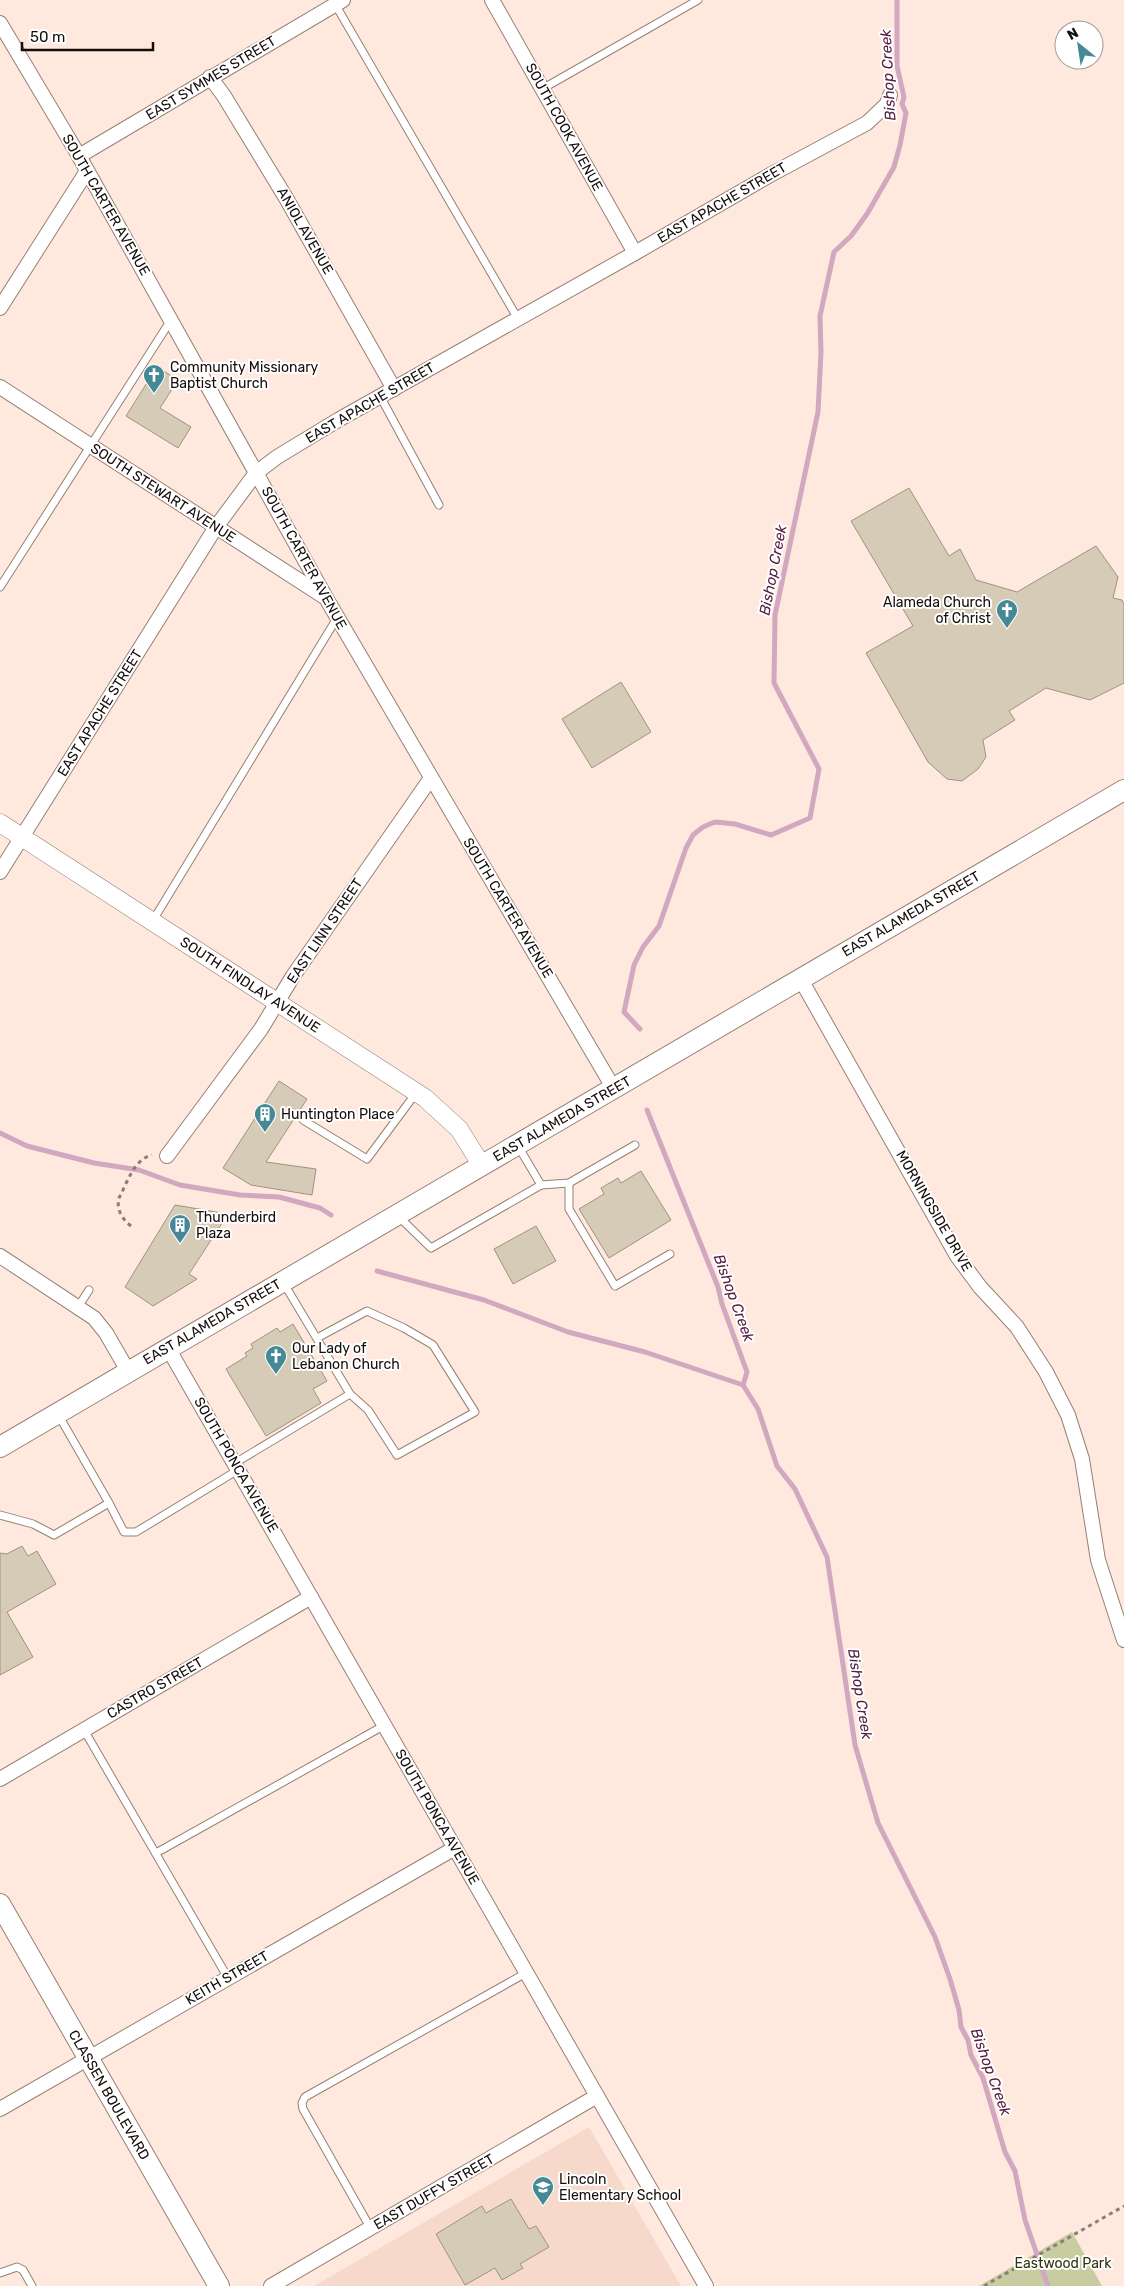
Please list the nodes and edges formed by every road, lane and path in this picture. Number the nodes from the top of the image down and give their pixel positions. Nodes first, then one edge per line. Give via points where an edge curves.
1 (492, 0) edge
2 (698, 0) edge
3 (338, 2) edge
4 (2, 33) edge
5 (210, 77) junction
6 (542, 89) junction
7 (890, 96) dead end
8 (79, 156) junction
9 (87, 171) junction
10 (635, 253) junction
11 (0, 308) edge
12 (518, 319) junction
13 (171, 320) junction
14 (0, 387) edge
15 (394, 389) junction
16 (380, 396) junction
17 (90, 446) junction
18 (256, 473) junction
19 (439, 505) dead end
20 (216, 528) junction
21 (0, 587) edge
22 (326, 598) junction
23 (337, 618) junction
24 (431, 778) junction
25 (1124, 790) edge
26 (0, 823) edge
27 (22, 837) junction
28 (0, 872) edge
29 (152, 922) junction
30 (800, 978) junction
31 (278, 1002) junction
32 (614, 1089) junction
33 (416, 1092) junction
34 (304, 1120) dead end
35 (517, 1145) junction
36 (636, 1145) dead end
37 (167, 1156) dead end
38 (137, 1164) dead end
39 (482, 1166) junction
40 (569, 1183) junction
41 (541, 1185) junction
42 (398, 1215) junction
43 (131, 1226) dead end
44 (670, 1254) dead end
45 (0, 1256) edge
46 (283, 1282) junction
47 (89, 1290) dead end
48 (78, 1307) junction
49 (317, 1338) junction
50 (168, 1348) junction
51 (128, 1371) junction
52 (350, 1394) junction
53 (58, 1413) junction
54 (0, 1447) edge
55 (237, 1467) junction
56 (109, 1503) junction
57 (0, 1515) edge
58 (311, 1597) junction
59 (1124, 1640) edge
60 (385, 1725) junction
61 (84, 1730) junction
62 (0, 1779) edge
63 (456, 1848) junction
64 (156, 1853) junction
65 (0, 1904) edge
66 (526, 1973) junction
67 (228, 1978) junction
68 (88, 2058) junction
69 (597, 2096) junction
70 (0, 2109) edge
71 (1124, 2206) edge
72 (371, 2229) junction
73 (0, 2273) edge
74 (32, 2286) edge
75 (219, 2286) edge
76 (271, 2286) edge
77 (706, 2286) edge
78 (984, 2286) edge

1 - 6 street, SOUTH COOK AVENUE
2 - 6 lane
3 - 5 street, EAST SYMMES STREET
3 - 12 lane
4 - 8 street, SOUTH CARTER AVENUE
5 - 8 street, EAST SYMMES STREET
5 - 15 street, ANIOL AVENUE via 286,198
6 - 10 street, SOUTH COOK AVENUE
7 - 10 street, EAST APACHE STREET via 887,104 867,123
8 - 9 street, SOUTH CARTER AVENUE
9 - 11 street
9 - 13 street, SOUTH CARTER AVENUE
10 - 12 street, EAST APACHE STREET
12 - 15 street, EAST APACHE STREET
13 - 17 lane
13 - 18 street, SOUTH CARTER AVENUE
14 - 17 street, SOUTH STEWART AVENUE
15 - 16 street, EAST APACHE STREET
16 - 18 street, EAST APACHE STREET via 277,457
16 - 19 lane
17 - 20 street, SOUTH STEWART AVENUE
17 - 21 lane
18 - 20 street, EAST APACHE STREET
18 - 22 street, SOUTH CARTER AVENUE
20 - 22 street, SOUTH STEWART AVENUE
20 - 27 street, EAST APACHE STREET
22 - 23 street, SOUTH CARTER AVENUE
23 - 24 street, SOUTH CARTER AVENUE
23 - 29 lane
24 - 31 street, EAST LINN STREET
24 - 32 street, SOUTH CARTER AVENUE
25 - 30 main road, EAST ALAMEDA STREET
26 - 27 street, SOUTH FINDLAY AVENUE
27 - 28 street, EAST APACHE STREET
27 - 29 street, SOUTH FINDLAY AVENUE
29 - 31 street, SOUTH FINDLAY AVENUE
30 - 32 main road, EAST ALAMEDA STREET
30 - 59 street, MORNINGSIDE DRIVE via 957,1256 980,1287 1017,1326 1059,1396 1082,1459 1098,1560
31 - 33 street, SOUTH FINDLAY AVENUE
31 - 37 street, EAST LINN STREET
32 - 35 main road, EAST ALAMEDA STREET
33 - 34 lane via 367,1159
33 - 39 street, SOUTH FINDLAY AVENUE via 459,1129
35 - 39 main road, EAST ALAMEDA STREET
35 - 41 lane
36 - 40 lane
38 - 43 path via 118,1203 122,1219
39 - 42 main road, EAST ALAMEDA STREET
40 - 41 lane
40 - 44 lane via 568,1209 615,1286
41 - 42 lane via 431,1248
42 - 46 main road, EAST ALAMEDA STREET
45 - 48 street
46 - 49 lane
46 - 50 main road, EAST ALAMEDA STREET
47 - 48 lane
48 - 51 street via 101,1324
49 - 52 lane
49 - 52 lane via 368,1311 433,1345 475,1412 397,1455 368,1410
50 - 51 main road, EAST ALAMEDA STREET
50 - 55 street, SOUTH PONCA AVENUE
51 - 53 main road, EAST ALAMEDA STREET
52 - 55 lane
53 - 54 main road, EAST ALAMEDA STREET
53 - 56 lane
55 - 56 lane via 136,1532 124,1532
55 - 58 street, SOUTH PONCA AVENUE
56 - 57 lane via 54,1535 33,1524
58 - 60 street, SOUTH PONCA AVENUE
58 - 61 street, CASTRO STREET
60 - 63 street, SOUTH PONCA AVENUE
60 - 64 lane
61 - 62 street, CASTRO STREET
61 - 64 lane
63 - 66 street, SOUTH PONCA AVENUE
63 - 67 street, KEITH STREET
64 - 67 lane
65 - 68 main road, CLASSEN BOULEVARD
66 - 69 street, SOUTH PONCA AVENUE
66 - 72 lane via 305,2097 303,2108
67 - 68 street, KEITH STREET
68 - 70 street, KEITH STREET
68 - 75 main road, CLASSEN BOULEVARD
69 - 72 street, EAST DUFFY STREET
69 - 77 street, SOUTH PONCA AVENUE
71 - 78 path
72 - 76 street, EAST DUFFY STREET
73 - 74 lane via 17,2267 23,2270

